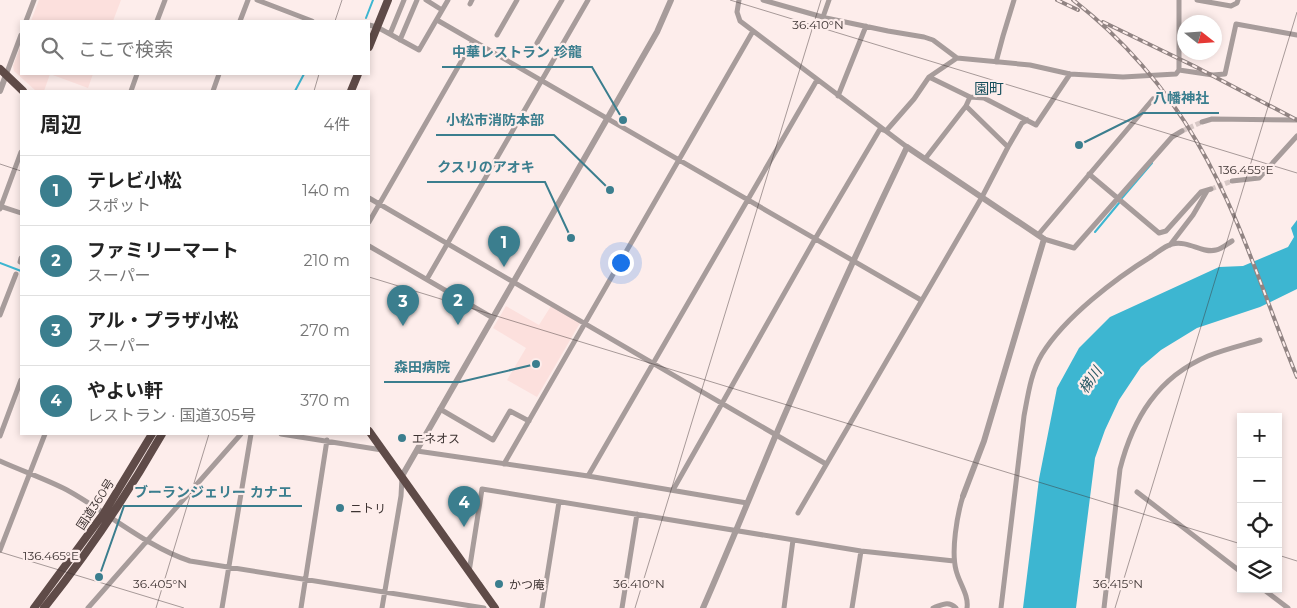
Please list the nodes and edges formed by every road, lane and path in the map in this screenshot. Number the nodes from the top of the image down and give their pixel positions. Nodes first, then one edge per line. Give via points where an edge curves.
1 (34, 0) edge
2 (165, 0) edge
3 (248, 0) edge
4 (257, 0) edge
5 (388, 0) edge
6 (404, 0) edge
7 (417, 0) edge
8 (426, 0) edge
9 (448, 0) edge
10 (517, 0) edge
11 (562, 0) edge
12 (588, 0) edge
13 (671, 0) edge
14 (739, 0) edge
15 (763, 0) edge
16 (830, 0) edge
17 (1014, 0) edge
18 (1179, 0) edge
19 (1197, 0) edge
20 (1238, 0) edge
21 (442, 10) junction
22 (823, 17) junction
23 (26, 20) edge
24 (157, 20) edge
25 (240, 20) edge
26 (309, 20) edge
27 (437, 20) junction
28 (373, 26) edge
29 (866, 26) junction
30 (753, 31) junction
31 (390, 34) junction
32 (497, 35) dead end
33 (1297, 35) edge
34 (20, 38) edge
35 (400, 40) junction
36 (473, 41) junction
37 (370, 42) edge
38 (537, 44) dead end
39 (957, 58) junction
40 (996, 62) junction
41 (0, 68) edge
42 (1179, 70) junction
43 (1070, 74) junction
44 (6, 75) junction
45 (137, 75) edge
46 (220, 75) edge
47 (358, 75) edge
48 (929, 77) junction
49 (817, 80) junction
50 (541, 81) junction
51 (22, 90) edge
52 (132, 90) edge
53 (213, 90) edge
54 (351, 90) edge
55 (0, 91) edge
56 (838, 96) junction
57 (970, 97) junction
58 (1153, 99) dead end
59 (966, 106) junction
60 (608, 118) junction
61 (1027, 120) junction
62 (1297, 120) edge
63 (1202, 122) tunnel mouth
64 (886, 131) junction
65 (1182, 131) tunnel mouth
66 (1297, 136) edge
67 (907, 146) junction
68 (1008, 147) junction
69 (20, 155) edge
70 (925, 159) junction
71 (678, 160) junction
72 (1089, 174) junction
73 (1232, 181) tunnel mouth
74 (982, 197) junction
75 (1118, 198) junction
76 (370, 199) edge
77 (747, 200) junction
78 (379, 204) junction
79 (0, 207) edge
80 (20, 213) edge
81 (370, 220) edge
82 (1041, 237) junction
83 (815, 239) junction
84 (1232, 241) dead end
85 (447, 244) junction
86 (1170, 244) junction
87 (370, 247) edge
88 (853, 261) junction
89 (16, 274) dead end
90 (427, 280) junction
91 (514, 282) junction
92 (921, 300) junction
93 (0, 316) edge
94 (493, 318) junction
95 (584, 324) junction
96 (1260, 340) dead end
97 (653, 364) junction
98 (20, 383) edge
99 (721, 403) junction
100 (440, 409) junction
101 (528, 421) junction
102 (370, 432) edge
103 (45, 435) edge
104 (151, 435) edge
105 (161, 435) edge
106 (240, 435) edge
107 (251, 435) edge
108 (289, 435) edge
109 (776, 435) junction
110 (0, 436) edge
111 (327, 440) junction
112 (382, 450) junction
113 (416, 451) junction
114 (0, 461) edge
115 (504, 464) junction
116 (826, 464) junction
117 (30, 474) junction
118 (402, 476) junction
119 (588, 476) junction
120 (673, 490) junction
121 (1137, 492) dead end
122 (963, 496) joint
123 (560, 502) junction
124 (747, 503) junction
125 (798, 513) dead end
126 (637, 514) junction
127 (107, 515) junction
128 (737, 530) junction
129 (147, 540) junction
130 (794, 540) junction
131 (0, 550) edge
132 (861, 551) junction
133 (954, 561) junction
134 (228, 568) junction
135 (1237, 569) edge
136 (469, 572) junction
137 (306, 580) junction
138 (384, 593) junction
139 (1268, 593) edge
140 (463, 607) edge
141 (34, 608) edge
142 (44, 608) edge
143 (88, 608) edge
144 (222, 608) edge
145 (301, 608) edge
146 (382, 608) edge
147 (484, 608) edge
148 (495, 608) edge
149 (542, 608) edge
150 (622, 608) edge
151 (703, 608) edge
152 (784, 608) edge
153 (852, 608) edge
154 (933, 608) edge
155 (956, 608) edge
156 (967, 608) edge
157 (1001, 608) edge
158 (1104, 608) edge
159 (1288, 608) edge

1 - 23 street
2 - 24 street
3 - 25 street
4 - 26 street
5 - 28 highway
6 - 31 street
7 - 35 street
8 - 21 street
9 - 21 street
10 - 32 street
11 - 38 street
12 - 50 street
13 - 60 street via 658,32
14 - 30 street via 737,12 740,21
15 - 22 street
16 - 22 street
17 - 40 street
18 - 42 street
19 - 20 street via 1230,6
21 - 27 street
22 - 29 street
27 - 35 street via 419,50
27 - 36 street
28 - 31 street
28 - 37 highway
29 - 39 street via 933,40
29 - 56 street
30 - 49 street
30 - 71 street
31 - 35 street
33 - 42 street via 1236,24 1225,74
34 - 44 street
36 - 50 street
36 - 78 street
39 - 40 street
39 - 48 street
40 - 43 street
41 - 44 highway
42 - 43 street via 1176,74 1123,77
43 - 61 street via 1036,125
44 - 51 highway
44 - 55 street
45 - 52 street
46 - 53 street
47 - 54 highway
48 - 57 street
48 - 64 street
49 - 56 street
49 - 77 street
50 - 60 street
50 - 85 street
56 - 64 street
57 - 59 street
57 - 61 street via 984,98
58 - 72 street
59 - 68 street
59 - 70 street
60 - 71 street
60 - 91 street
61 - 68 street
62 - 63 street via 1212,119
64 - 67 street
64 - 83 street via 880,129
65 - 75 street via 1172,137
66 - 73 street via 1259,178
67 - 70 street
67 - 88 street
68 - 74 street
69 - 79 street
70 - 74 street
71 - 77 street
71 - 95 street
72 - 75 street
72 - 82 street
74 - 82 street
74 - 92 street
75 - 82 street via 1074,248
75 - 86 street via 1159,232 1166,230 1201,192 1209,189
76 - 78 street
77 - 83 street
77 - 97 street
78 - 81 street
78 - 85 street
79 - 80 street
82 - 122 street via 984,441
83 - 88 street
83 - 99 street
84 - 86 street via 1213,251 1182,243
85 - 90 street
85 - 91 street
86 - 157 street via 1122,276 1084,307 1039,360 1024,416
87 - 90 street
88 - 92 street
88 - 109 street
89 - 93 street
90 - 94 street
91 - 94 street
91 - 95 street
92 - 116 street
94 - 100 street
95 - 97 street
95 - 101 street
96 - 158 street via 1210,355 1182,369 1163,385 1141,413 1125,448 1120,469
97 - 99 street
97 - 119 street
98 - 110 street
99 - 109 street
99 - 120 street
100 - 101 street via 493,440 510,411
100 - 113 street
101 - 115 street
102 - 112 highway
103 - 117 street
104 - 127 highway, 国道360号
105 - 127 highway, 国道360号
106 - 129 street
107 - 134 street
108 - 111 street
109 - 116 street
109 - 124 street
111 - 112 street
111 - 137 street
112 - 118 highway
113 - 115 street
113 - 118 street
114 - 117 street
115 - 119 street
116 - 125 street
117 - 127 street via 66,490
117 - 131 street
118 - 136 highway
118 - 138 street
119 - 120 street
120 - 124 street
121 - 135 street
122 - 133 street via 957,521
123 - 126 street
123 - 136 street via 482,489
123 - 149 street
124 - 128 street
126 - 128 street
126 - 150 street
127 - 129 street
127 - 141 highway, 国道360号
127 - 142 highway, 国道360号 via 88,550
128 - 130 street
128 - 151 street
129 - 134 street via 181,558
129 - 143 street
130 - 132 street
130 - 152 street
132 - 133 street
132 - 153 street
133 - 156 street
134 - 137 street
134 - 144 street
136 - 148 highway
137 - 138 street
137 - 145 street
138 - 140 street
138 - 146 street
139 - 159 street
140 - 147 street
154 - 155 street via 946,603

